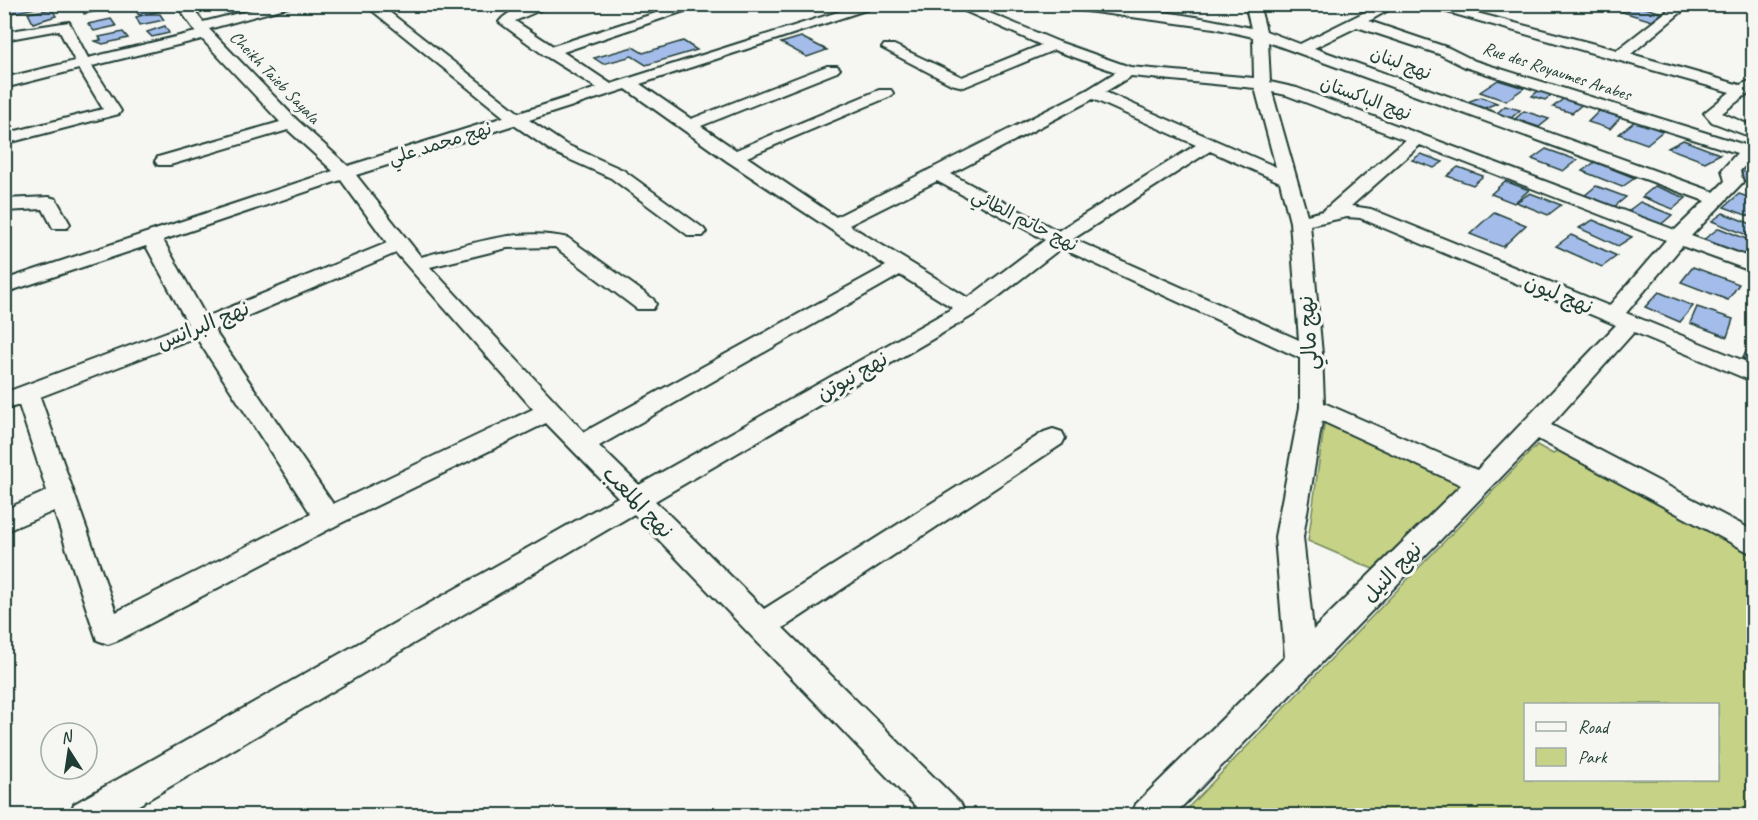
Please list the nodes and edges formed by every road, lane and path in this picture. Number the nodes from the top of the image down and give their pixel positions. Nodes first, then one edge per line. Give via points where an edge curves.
1 (182, 4) edge
2 (293, 4) edge
3 (370, 4) edge
4 (548, 4) edge
5 (699, 4) edge
6 (878, 4) edge
7 (955, 4) edge
8 (1064, 4) edge
9 (1252, 4) edge
10 (1393, 4) edge
11 (1425, 4) edge
12 (1655, 4) edge
13 (1682, 7) edge
14 (1544, 20) dead end
15 (1358, 22) junction
16 (203, 30) junction
17 (1260, 33) junction
18 (4, 36) edge
19 (1054, 45) junction
20 (889, 48) dead end
21 (1304, 48) junction
22 (1626, 50) junction
23 (549, 52) junction
24 (83, 63) junction
25 (832, 69) dead end
26 (1128, 71) junction
27 (4, 83) edge
28 (628, 83) junction
29 (1262, 84) junction
30 (1748, 86) edge
31 (609, 89) junction
32 (885, 93) dead end
33 (1093, 93) junction
34 (517, 119) junction
35 (291, 124) junction
36 (690, 125) junction
37 (1418, 138) junction
38 (4, 139) edge
39 (1751, 143) edge
40 (1207, 145) junction
41 (733, 157) junction
42 (164, 161) dead end
43 (345, 173) junction
44 (938, 174) junction
45 (1288, 179) junction
46 (1734, 182) junction
47 (1754, 189) edge
48 (1714, 198) junction
49 (4, 205) edge
50 (1331, 213) junction
51 (1300, 222) junction
52 (60, 224) dead end
53 (835, 225) junction
54 (696, 232) dead end
55 (152, 238) junction
56 (1058, 238) junction
57 (1678, 238) junction
58 (399, 245) junction
59 (418, 264) junction
60 (1754, 266) edge
61 (899, 267) junction
62 (4, 288) edge
63 (645, 304) dead end
64 (969, 308) junction
65 (1621, 320) junction
66 (201, 327) junction
67 (1311, 354) junction
68 (1754, 374) edge
69 (16, 398) edge
70 (1312, 407) junction
71 (549, 411) junction
72 (1535, 427) junction
73 (1053, 438) dead end
74 (582, 444) junction
75 (1480, 482) junction
76 (62, 496) junction
77 (636, 500) junction
78 (328, 518) junction
79 (4, 522) edge
80 (1754, 544) edge
81 (761, 626) junction
82 (1301, 665) junction
83 (86, 816) edge
84 (949, 816) edge
85 (1148, 816) edge

1 - 16 street, Cheikh Taieb Sayala
2 - 16 street
3 - 34 street
4 - 23 street via 506,21
5 - 23 street
6 - 28 street, نهج محمد علي
7 - 19 street, نهج الباكستان
8 - 17 street, نهج لبنان
9 - 17 street, نهج مالي
10 - 15 street
11 - 22 street
12 - 13 street
13 - 22 street
14 - 22 street
15 - 21 street
15 - 39 street, Rue des Royaumes Arabes via 1444,51 1470,64
16 - 24 street
16 - 35 street, Cheikh Taieb Sayala
17 - 21 street, نهج لبنان
17 - 29 street, نهج مالي
18 - 24 street via 64,25
19 - 20 street via 964,82
19 - 26 street, نهج الباكستان
21 - 48 street, نهج لبنان
22 - 30 street
23 - 31 street
24 - 27 street
24 - 38 street via 118,118
25 - 36 street
26 - 29 street, نهج الباكستان
26 - 33 street, نهج حاتم الطائي
28 - 31 street, نهج محمد علي
28 - 36 street
29 - 37 street, نهج الباكستان
29 - 45 street, نهج مالي
30 - 39 street via 1712,113
31 - 34 street, نهج محمد علي
32 - 41 street
33 - 40 street
33 - 44 street, نهج حاتم الطائي
34 - 43 street, نهج محمد علي
34 - 54 street via 559,148 617,174
35 - 42 street
35 - 43 street, Cheikh Taieb Sayala
36 - 41 street
37 - 50 street
37 - 57 street, نهج الباكستان
39 - 46 street via 1731,170
40 - 45 street
40 - 56 street, نهج نيوتن
41 - 53 street
43 - 55 street, نهج محمد علي
43 - 58 street, نهج الملعب
44 - 53 street
44 - 56 street, نهج حاتم الطائي
45 - 51 street, نهج مالي
46 - 47 street
46 - 48 street, نهج النيل
48 - 57 street, نهج النيل
49 - 52 street via 49,203
50 - 51 street
50 - 65 street, نهج ليون via 1364,213
51 - 67 street, نهج مالي
53 - 61 street
55 - 62 street, نهج محمد علي
55 - 66 street
56 - 64 street, نهج نيوتن
56 - 67 street, نهج حاتم الطائي
57 - 60 street, نهج الباكستان
57 - 65 street, نهج النيل
58 - 59 street, نهج الملعب
58 - 66 street, نهج البرانس
59 - 63 street via 507,243 561,242
59 - 71 street, نهج الملعب
61 - 64 street
61 - 74 street
64 - 77 street, نهج نيوتن
65 - 68 street, نهج ليون
65 - 72 street, نهج النيل
66 - 69 street, نهج البرانس
66 - 78 street
67 - 70 street, نهج مالي
69 - 76 street
70 - 75 street
70 - 82 street, نهج مالي via 1289,537
71 - 74 street, نهج الملعب
71 - 78 street
72 - 75 street, نهج النيل
72 - 80 street
73 - 81 street
74 - 77 street, نهج الملعب
75 - 82 street, نهج النيل
76 - 78 street via 108,631
76 - 79 street
77 - 81 street, نهج الملعب
77 - 83 street, نهج نيوتن
81 - 84 street, نهج الملعب
82 - 85 street, نهج النيل

